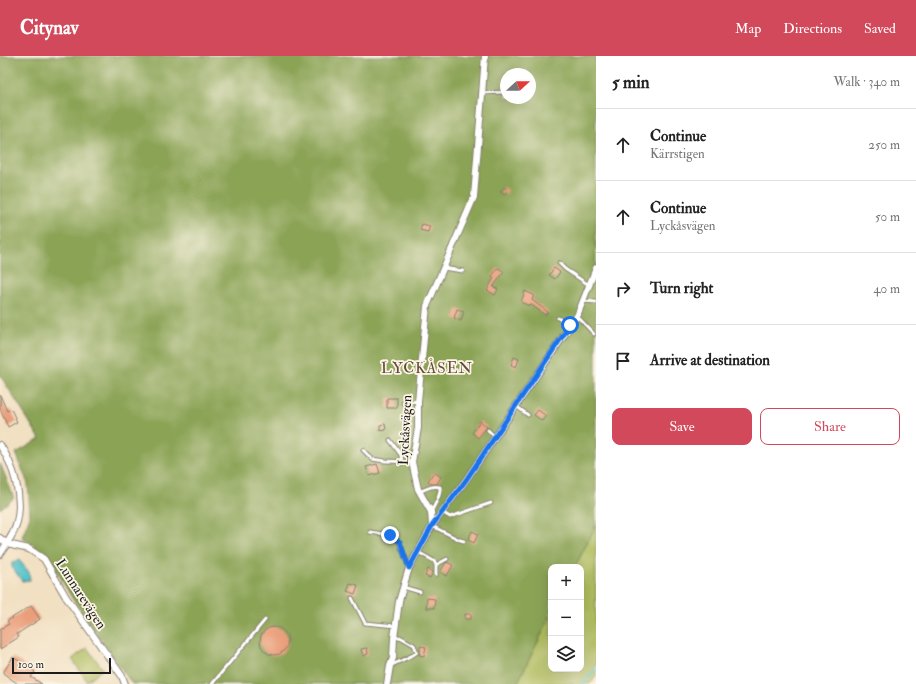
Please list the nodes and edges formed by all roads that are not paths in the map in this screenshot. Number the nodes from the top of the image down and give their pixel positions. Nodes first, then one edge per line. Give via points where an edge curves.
1 (485, 56) edge
2 (500, 92) edge
3 (482, 93) junction
4 (559, 263) dead end
5 (443, 268) junction
6 (596, 268) edge
7 (463, 271) dead end
8 (589, 285) junction
9 (583, 301) junction
10 (596, 302) edge
11 (577, 316) junction
12 (558, 318) dead end
13 (570, 325) junction
14 (594, 334) dead end
15 (418, 401) junction
16 (403, 404) dead end
17 (516, 406) junction
18 (528, 415) dead end
19 (488, 430) dead end
20 (495, 437) junction
21 (390, 440) dead end
22 (0, 445) edge
23 (363, 450) dead end
24 (402, 462) junction
25 (412, 462) junction
26 (419, 492) junction
27 (491, 503) dead end
28 (431, 512) junction
29 (442, 512) junction
30 (432, 526) junction
31 (370, 532) dead end
32 (0, 538) edge
33 (464, 541) dead end
34 (7, 544) junction
35 (418, 552) junction
36 (0, 554) edge
37 (447, 559) dead end
38 (436, 565) junction
39 (409, 568) junction
40 (436, 575) dead end
41 (403, 587) junction
42 (420, 592) dead end
43 (352, 598) dead end
44 (264, 620) dead end
45 (396, 626) junction
46 (394, 638) junction
47 (390, 666) junction
48 (125, 684) edge
49 (212, 684) edge
50 (387, 684) edge

1 - 3 street, Lyckåsvägen
2 - 3 lane
3 - 5 street, Lyckåsvägen via 474,197
4 - 8 lane
5 - 7 lane
5 - 15 street, Lyckåsvägen via 427,306
6 - 8 street
8 - 9 street
9 - 10 lane
9 - 11 street
11 - 13 street
11 - 14 lane
12 - 13 lane
13 - 17 street
15 - 16 lane
15 - 25 street, Lyckåsvägen via 418,428
17 - 18 lane
17 - 20 street
19 - 20 lane
20 - 29 street
21 - 24 lane via 401,455
22 - 34 street via 6,454 17,485 19,502 17,522
23 - 24 lane via 372,459
24 - 25 lane
25 - 26 street, Lyckåsvägen
26 - 28 street, Lyckåsvägen
26 - 28 lane via 431,487 440,487 439,496
27 - 29 lane via 450,518
28 - 30 street, Lyckåsvägen
29 - 30 street
30 - 33 lane
30 - 35 street
31 - 39 lane via 390,535 400,542
32 - 34 street, Lunnarevägen
34 - 36 street
34 - 48 street, Lunnarevägen via 28,549 44,559 66,597 122,676
35 - 38 lane via 434,561
35 - 39 street
37 - 38 lane
38 - 40 lane
39 - 41 street
41 - 42 lane
41 - 45 street
43 - 45 lane via 365,623
44 - 49 lane
45 - 46 street
46 - 47 street
46 - 47 lane via 400,637 414,645 417,652
47 - 50 street

